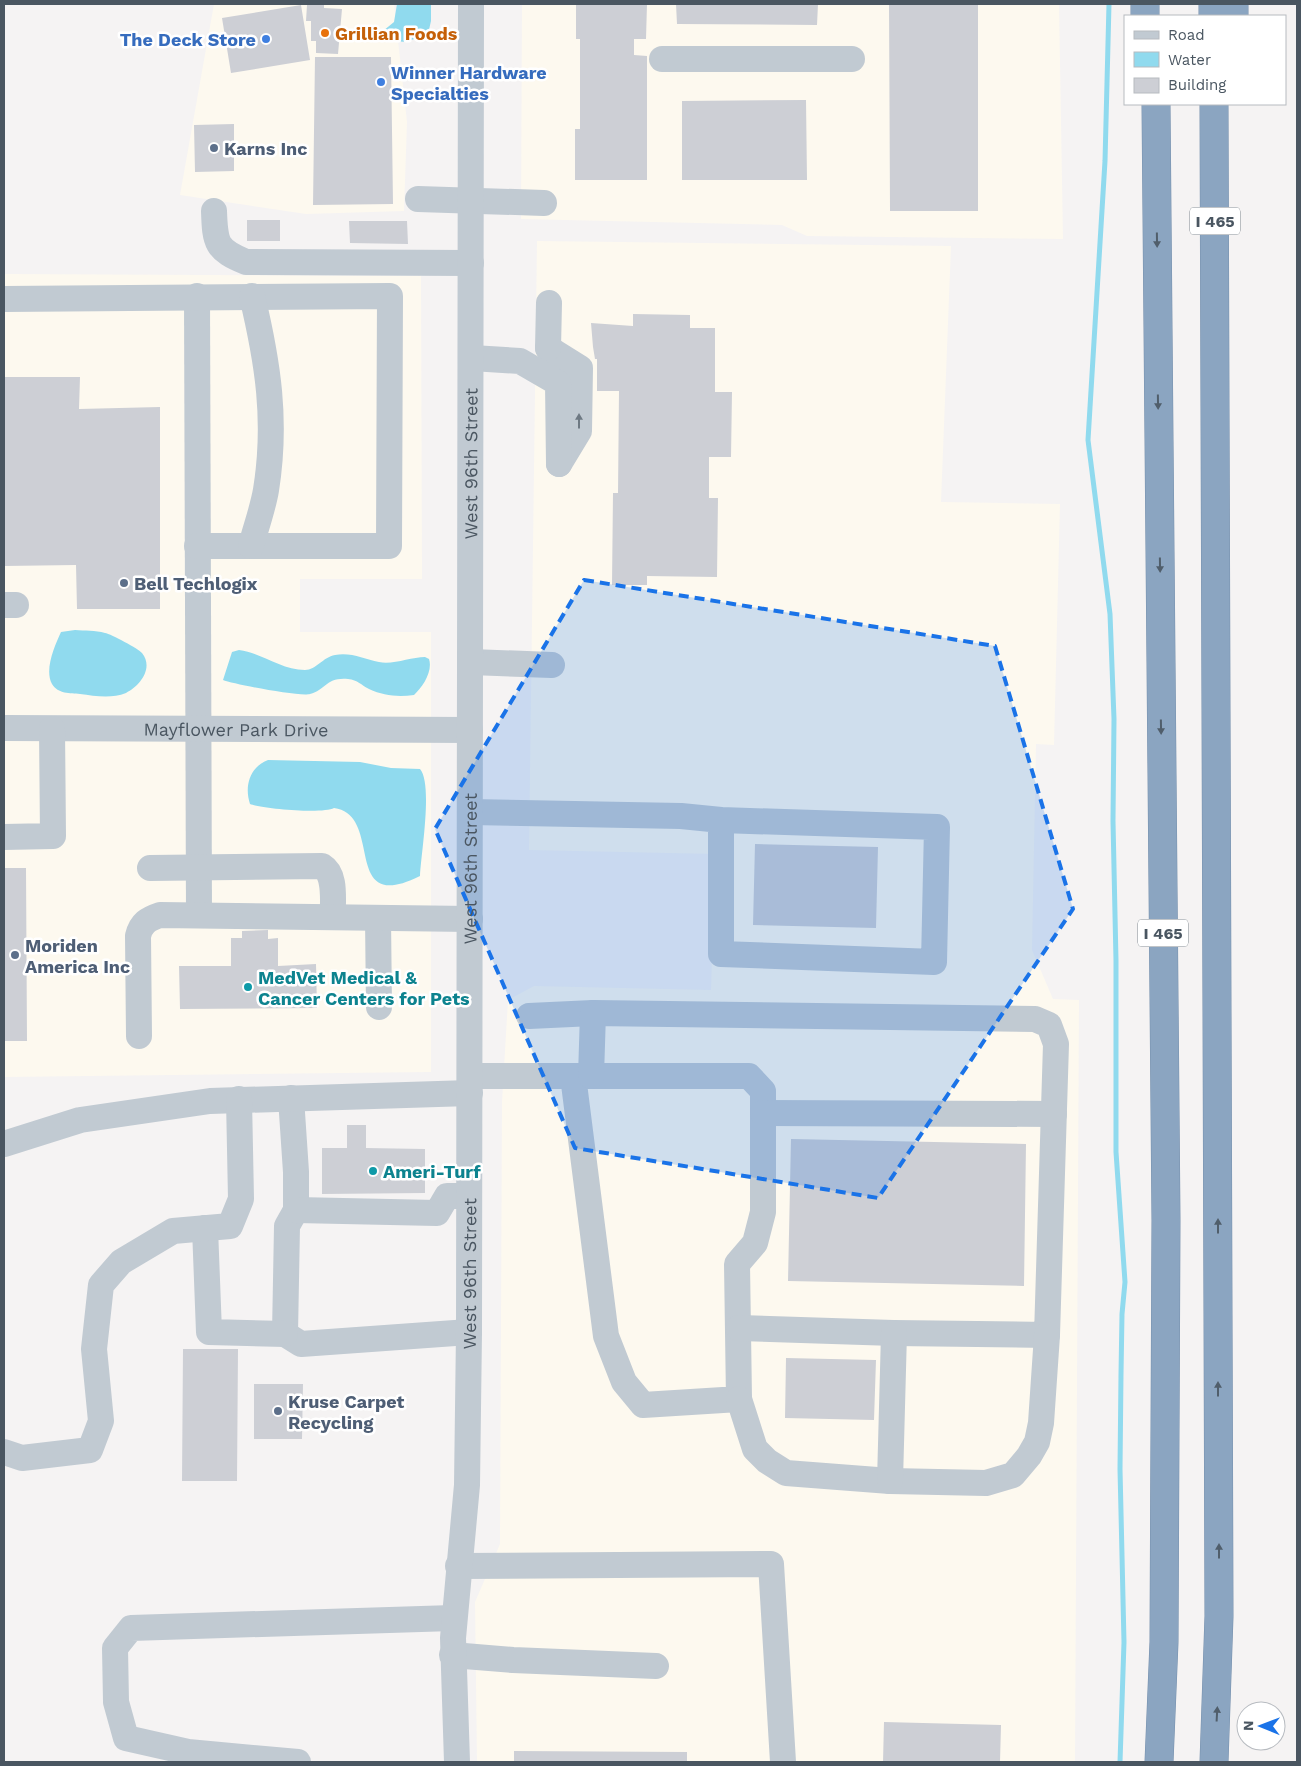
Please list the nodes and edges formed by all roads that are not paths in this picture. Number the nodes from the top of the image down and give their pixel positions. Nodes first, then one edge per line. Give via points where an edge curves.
1 (471, 4) edge
2 (662, 59) dead end
3 (852, 59) dead end
4 (1150, 105) edge
5 (1156, 105) edge
6 (1214, 105) edge
7 (1230, 105) edge
8 (418, 199) dead end
9 (471, 200) junction
10 (544, 203) dead end
11 (1156, 207) junction
12 (214, 212) dead end
13 (471, 263) junction
14 (197, 296) junction
15 (252, 296) junction
16 (4, 299) edge
17 (549, 303) dead end
18 (1216, 339) junction
19 (548, 348) junction
20 (472, 358) junction
21 (520, 362) junction
22 (197, 546) junction
23 (251, 546) junction
24 (471, 662) junction
25 (552, 665) dead end
26 (4, 728) edge
27 (52, 729) junction
28 (197, 729) junction
29 (470, 730) junction
30 (471, 812) junction
31 (721, 820) junction
32 (4, 837) edge
33 (199, 867) junction
34 (150, 868) dead end
35 (199, 915) junction
36 (333, 917) junction
37 (378, 918) junction
38 (470, 919) junction
39 (378, 1007) dead end
40 (593, 1014) junction
41 (529, 1016) dead end
42 (139, 1036) dead end
43 (582, 1076) junction
44 (470, 1085) junction
45 (291, 1098) junction
46 (239, 1099) junction
47 (763, 1113) junction
48 (1054, 1114) junction
49 (4, 1144) edge
50 (469, 1196) junction
51 (296, 1210) junction
52 (205, 1228) junction
53 (739, 1328) junction
54 (469, 1332) junction
55 (894, 1333) junction
56 (285, 1334) junction
57 (1047, 1335) junction
58 (739, 1399) junction
59 (4, 1452) edge
60 (890, 1481) junction
61 (458, 1566) junction
62 (453, 1618) junction
63 (452, 1655) junction
64 (656, 1666) dead end
65 (298, 1762) edge
66 (457, 1762) edge
67 (783, 1762) edge
68 (1159, 1762) edge
69 (1214, 1762) edge

1 - 9 street, West 96th Street
2 - 3 street
4 - 11 highway
5 - 11 highway, I 465
6 - 18 highway, I 465
7 - 18 highway
8 - 9 street
9 - 10 street
9 - 13 street, West 96th Street
11 -> 68 highway, I 465 via 1166,1210 1164,1642
12 - 13 street via 217,243 227,254 246,262
13 - 20 street, West 96th Street
14 - 15 street
14 - 16 street
14 - 22 street
15 - 23 street via 270,384 272,442 266,492
15 - 23 street via 390,296 390,546
17 - 19 street
69 -> 18 highway, I 465 via 1219,1616
19 - 21 street
21 -> 19 street via 558,383 559,464 579,431 580,368
20 - 21 street
20 - 24 street, West 96th Street
22 - 23 street
22 - 28 street
24 - 25 street
24 - 29 street, West 96th Street
26 - 27 street, Mayflower Park Drive
27 - 28 street, Mayflower Park Drive
27 - 32 street via 53,836
28 - 29 street, Mayflower Park Drive
28 - 33 street
29 - 30 street, West 96th Street
30 - 31 street via 681,816
30 - 38 street, West 96th Street
31 - 31 street via 721,954 934,962 937,827
33 - 34 street
33 - 35 street
33 - 36 street via 322,866 332,876
35 - 36 street
35 - 42 street via 160,915 147,919 140,928
36 - 37 street
37 - 38 street
37 - 39 street
38 - 44 street, West 96th Street
40 - 41 street
40 - 43 street
40 - 48 street via 1035,1019 1049,1025 1056,1044
43 - 44 street
43 - 47 street via 749,1076 763,1091
43 - 58 street via 606,1336 624,1382 643,1404
44 - 45 street
44 - 50 street, West 96th Street
45 - 46 street
45 - 51 street
46 - 49 street via 80,1120
46 - 52 street via 241,1199 230,1226
47 - 48 street
47 - 53 street via 763,1212 754,1243 737,1264
48 - 57 street
50 - 51 street via 447,1196 437,1213
50 - 54 street, West 96th Street
51 - 56 street via 287,1226
52 - 56 street via 209,1332
52 - 59 street via 173,1231 121,1262 100,1285 94,1349 101,1420 90,1450 22,1458
53 - 55 street
53 - 58 street
54 - 56 street via 301,1344
54 - 61 street, West 96th Street via 467,1485
55 - 57 street
55 - 60 street
57 - 60 street via 1037,1442 1013,1475 986,1483
58 - 60 street via 755,1449 786,1473
61 - 62 street, West 96th Street
61 - 67 street via 772,1564
62 - 63 street, West 96th Street
62 - 65 street via 131,1628 115,1648 116,1702 126,1738 188,1752
63 - 64 street
63 - 66 street, West 96th Street

